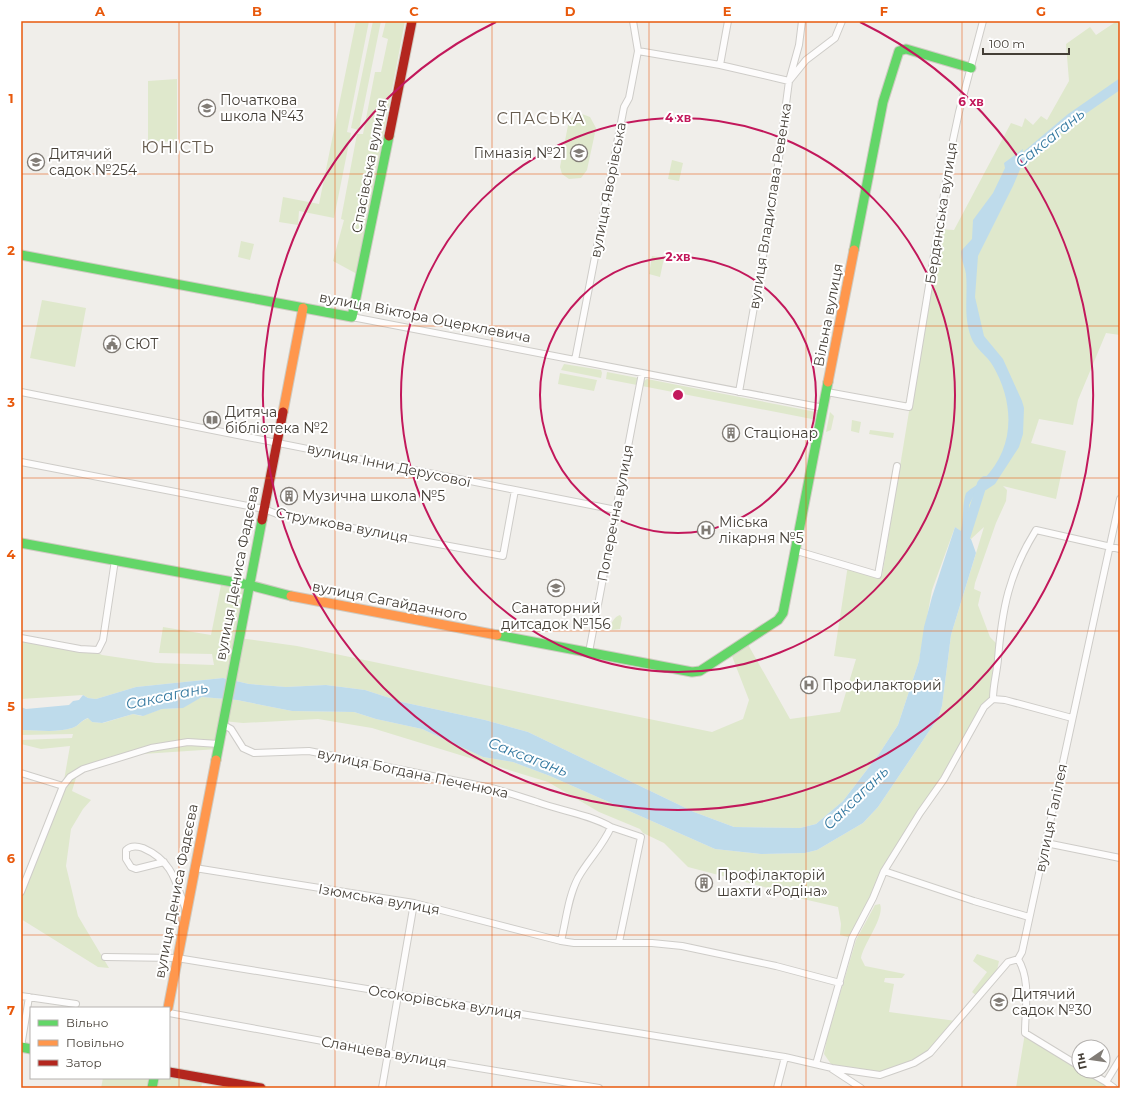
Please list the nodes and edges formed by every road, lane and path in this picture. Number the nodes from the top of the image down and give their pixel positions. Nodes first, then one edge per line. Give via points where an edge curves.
1 (412, 21) edge
2 (634, 21) edge
3 (728, 21) edge
4 (802, 21) edge
5 (842, 21) edge
6 (983, 21) edge
7 (638, 51) junction
8 (720, 65) junction
9 (971, 68) junction
10 (789, 81) junction
11 (21, 255) edge
12 (303, 308) junction
13 (352, 317) junction
14 (575, 360) junction
15 (642, 373) junction
16 (21, 392) edge
17 (739, 392) junction
18 (827, 392) junction
19 (824, 408) junction
20 (276, 442) junction
21 (21, 462) edge
22 (897, 466) dead end
23 (515, 490) junction
24 (1120, 499) edge
25 (264, 509) junction
26 (616, 510) junction
27 (21, 543) edge
28 (1110, 547) junction
29 (1120, 549) edge
30 (797, 551) junction
31 (115, 560) junction
32 (249, 585) junction
33 (21, 638) edge
34 (746, 641) joint
35 (588, 652) junction
36 (993, 699) junction
37 (1072, 718) junction
38 (222, 722) junction
39 (219, 744) junction
40 (21, 773) edge
41 (63, 786) junction
42 (611, 827) junction
43 (1046, 843) junction
44 (1120, 858) edge
45 (164, 862) junction
46 (195, 868) junction
47 (884, 871) junction
48 (21, 892) edge
49 (414, 903) junction
50 (187, 912) junction
51 (1029, 918) junction
52 (561, 941) junction
53 (619, 942) junction
54 (105, 957) dead end
55 (177, 958) junction
56 (1018, 959) junction
57 (840, 983) junction
58 (399, 994) junction
59 (21, 996) edge
60 (29, 997) junction
61 (76, 1004) dead end
62 (168, 1007) edge
63 (170, 1013) edge
64 (21, 1047) edge
65 (388, 1053) junction
66 (785, 1056) junction
67 (1120, 1059) edge
68 (1071, 1061) edge
69 (816, 1064) junction
70 (832, 1068) junction
71 (170, 1072) edge
72 (1101, 1079) edge
73 (1106, 1082) junction
74 (261, 1088) edge
75 (382, 1088) edge
76 (599, 1088) edge
77 (777, 1088) edge
78 (860, 1088) edge
79 (1114, 1088) edge

1 - 13 street, Спасівська вулиця
2 - 7 street, вулиця Яворівська
3 - 8 street
4 - 10 street, вулиця Владислава Ревенка via 799,45
5 - 10 street via 835,38 806,60
6 - 9 street, Бердянська вулиця
7 - 8 street
7 - 14 street, вулиця Яворівська via 629,98 624,107
8 - 10 street
9 - 18 street, Вільна вулиця via 906,49 899,51 883,102
9 - 18 street, Бердянська вулиця via 958,112 909,407
10 - 17 street, вулиця Владислава Ревенка via 775,188
11 - 12 street, вулиця Віктора Оцерклевича
12 - 13 street, вулиця Віктора Оцерклевича
12 - 20 street, вулиця Дениса Фадєєва
13 - 14 street, вулиця Віктора Оцерклевича
14 - 15 street, вулиця Віктора Оцерклевича
15 - 17 street, вулиця Віктора Оцерклевича
15 - 26 street, Поперечна вулиця
16 - 20 street, вулиця Інни Дерусової
17 - 19 street, вулиця Віктора Оцерклевича
18 - 19 street, Вільна вулиця
19 - 30 street, Вільна вулиця
20 - 23 street, вулиця Інни Дерусової via 360,461
20 - 25 street, вулиця Дениса Фадєєва
21 - 25 street, Струмкова вулиця
22 - 30 street via 878,575
23 - 25 street, Струмкова вулиця via 503,556 277,514
23 - 26 street, вулиця Інни Дерусової
24 - 28 street, вулиця Галілея
25 - 32 street, вулиця Дениса Фадєєва
26 - 35 street, Поперечна вулиця
27 - 31 street, вулиця Сагайдачного
28 - 29 street
28 - 36 street via 1036,530 1023,550 1002,611
28 - 37 street, вулиця Галілея
30 - 34 street, Вільна вулиця via 781,617
31 - 32 street, вулиця Сагайдачного
31 - 33 street via 102,640 98,650 80,650
32 - 35 street, вулиця Сагайдачного via 291,596
32 - 38 street, вулиця Дениса Фадєєва
34 - 35 street, вулиця Сагайдачного via 700,671 692,672
36 - 37 street
36 - 47 street via 984,707 944,779
37 - 43 street, вулиця Галілея
38 - 39 street, вулиця Дениса Фадєєва
38 - 42 street, вулиця Богдана Печенюка via 231,729 247,751 309,751 480,785 508,791 538,803 598,820
39 - 41 street via 188,742 151,748 83,769 70,777
39 - 46 street, вулиця Дениса Фадєєва
40 - 41 street
41 - 48 street
42 - 52 street via 600,849 575,884
42 - 53 street, вулиця Богдана Печенюка via 641,838
43 - 44 street
43 - 51 street, вулиця Галілея
45 - 45 street via 139,846 126,850 126,859 131,867 136,869
45 - 50 street via 170,868
46 - 49 street, Ізюмська вулиця
46 - 50 street, вулиця Дениса Фадєєва
47 - 51 street
47 - 57 street via 852,938
49 - 52 street, Ізюмська вулиця
49 - 58 street
50 - 55 street, вулиця Дениса Фадєєва
51 - 56 street, вулиця Галілея via 1022,952
52 - 53 street
53 - 57 street via 682,946
54 - 55 street, Осокорівська вулиця
55 - 58 street, Осокорівська вулиця
55 - 62 street, вулиця Дениса Фадєєва
56 - 68 street via 1026,982 1025,1033
56 - 70 street via 1008,962 930,1053 914,1064 880,1075
57 - 69 street
58 - 65 street
58 - 66 street, Осокорівська вулиця
59 - 60 street
60 - 61 street
60 - 64 street
63 - 65 street, Сланцева вулиця
65 - 75 street
65 - 76 street, Сланцева вулиця
66 - 69 street
66 - 77 street
67 - 73 street
69 - 70 street
70 - 78 street
71 - 74 street
72 - 73 street
73 - 79 street

